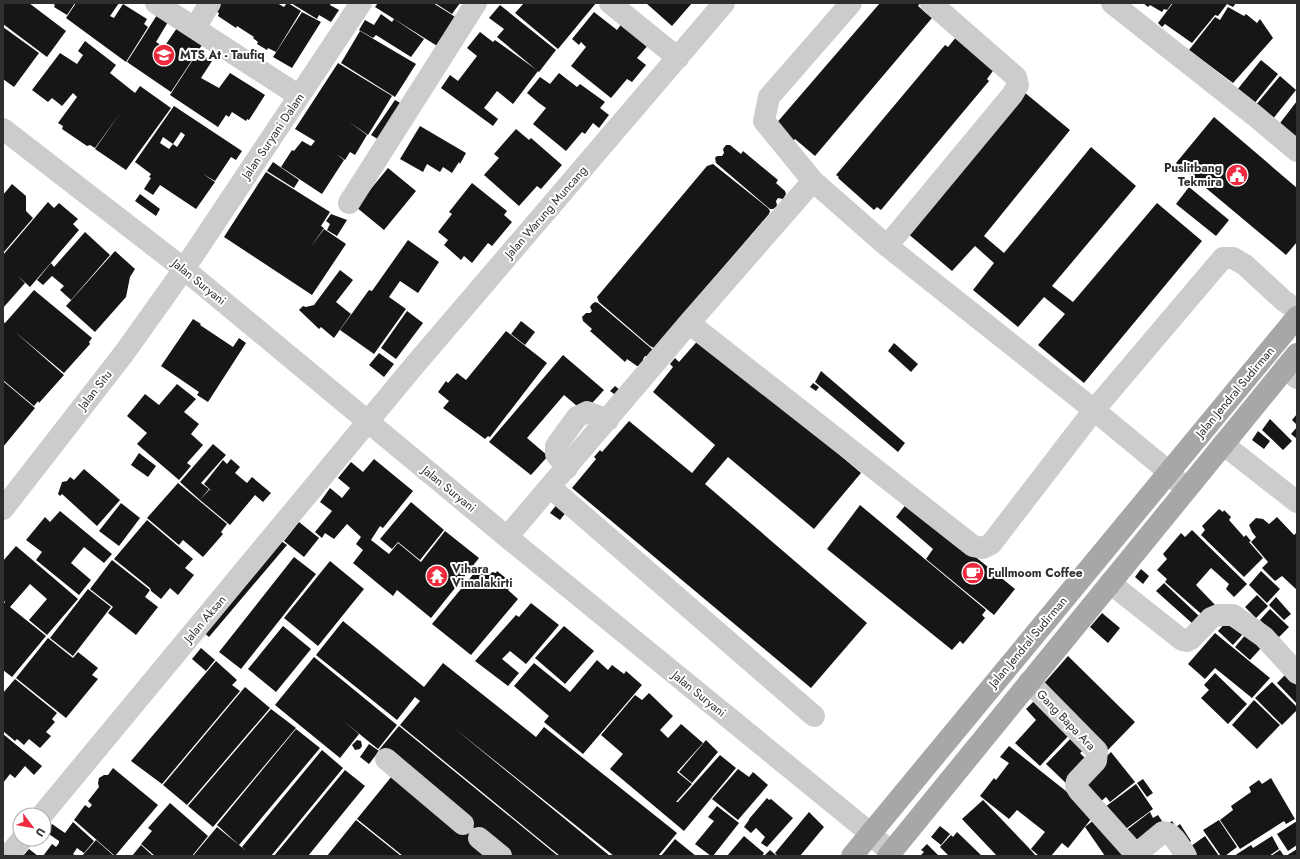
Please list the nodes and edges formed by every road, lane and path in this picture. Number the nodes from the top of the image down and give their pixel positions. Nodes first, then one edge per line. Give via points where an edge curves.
1 (156, 3) edge
2 (210, 3) edge
3 (361, 3) edge
4 (476, 3) edge
5 (610, 3) edge
6 (724, 3) edge
7 (851, 3) edge
8 (931, 3) edge
9 (1112, 3) edge
10 (195, 28) junction
11 (678, 58) junction
12 (299, 96) junction
13 (6, 136) edge
14 (1297, 151) edge
15 (813, 181) junction
16 (349, 203) dead end
17 (887, 246) junction
18 (184, 269) junction
19 (1293, 309) edge
20 (689, 323) junction
21 (1293, 367) edge
22 (1094, 410) junction
23 (368, 422) junction
24 (1223, 444) junction
25 (1169, 472) junction
26 (550, 487) junction
27 (1186, 490) junction
28 (1297, 502) edge
29 (3, 509) edge
30 (507, 537) junction
31 (1110, 583) junction
32 (1297, 673) edge
33 (1029, 682) junction
34 (814, 716) dead end
35 (386, 759) dead end
36 (49, 807) edge
37 (463, 824) dead end
38 (870, 833) junction
39 (480, 838) dead end
40 (15, 847) edge
41 (889, 854) edge
42 (8, 856) edge
43 (501, 856) edge
44 (852, 856) edge
45 (1186, 856) edge

1 - 10 street
2 - 10 street
3 - 12 street, Jalan Suryani Dalam
4 - 16 street
5 - 11 street
6 - 11 street, Jalan Warung Muncang
7 - 15 street via 769,98 764,121
8 - 17 street via 1016,78 1018,84 1012,95
9 - 14 street
10 - 12 street
11 - 23 street, Jalan Warung Muncang
12 - 18 street, Jalan Suryani Dalam
13 - 18 street, Jalan Suryani
15 - 17 street
15 - 20 street
17 - 22 street
18 - 23 street, Jalan Suryani
18 - 29 street, Jalan Situ via 125,352
19 - 22 street via 1245,265 1233,258 1223,258
19 - 25 main road, Jalan Jendral Sudirman
20 - 22 street via 973,546 982,548 991,544
20 - 26 street via 608,420 587,412 577,417 556,446 556,454 567,468
21 - 24 main road, Jalan Jendral Sudirman
22 - 25 street
23 - 30 street, Jalan Suryani
23 - 36 street, Jalan Aksan
24 - 27 main road, Jalan Jendral Sudirman
24 - 28 street
25 - 27 street
25 - 38 main road, Jalan Jendral Sudirman
26 - 30 street
26 - 34 street
27 - 31 main road, Jalan Jendral Sudirman
30 - 38 street, Jalan Suryani
31 - 32 street via 1182,640 1191,639 1211,618 1218,615 1233,615 1264,636
31 - 33 main road, Jalan Jendral Sudirman
33 - 41 main road, Jalan Jendral Sudirman
33 - 45 street, Gang Bapa Ara via 1097,751 1096,761 1077,781 1076,786 1131,849 1140,851 1166,832
35 - 37 street
38 - 41 street, Jalan Suryani
38 - 44 main road, Jalan Jendral Sudirman
39 - 43 street
40 - 42 street

